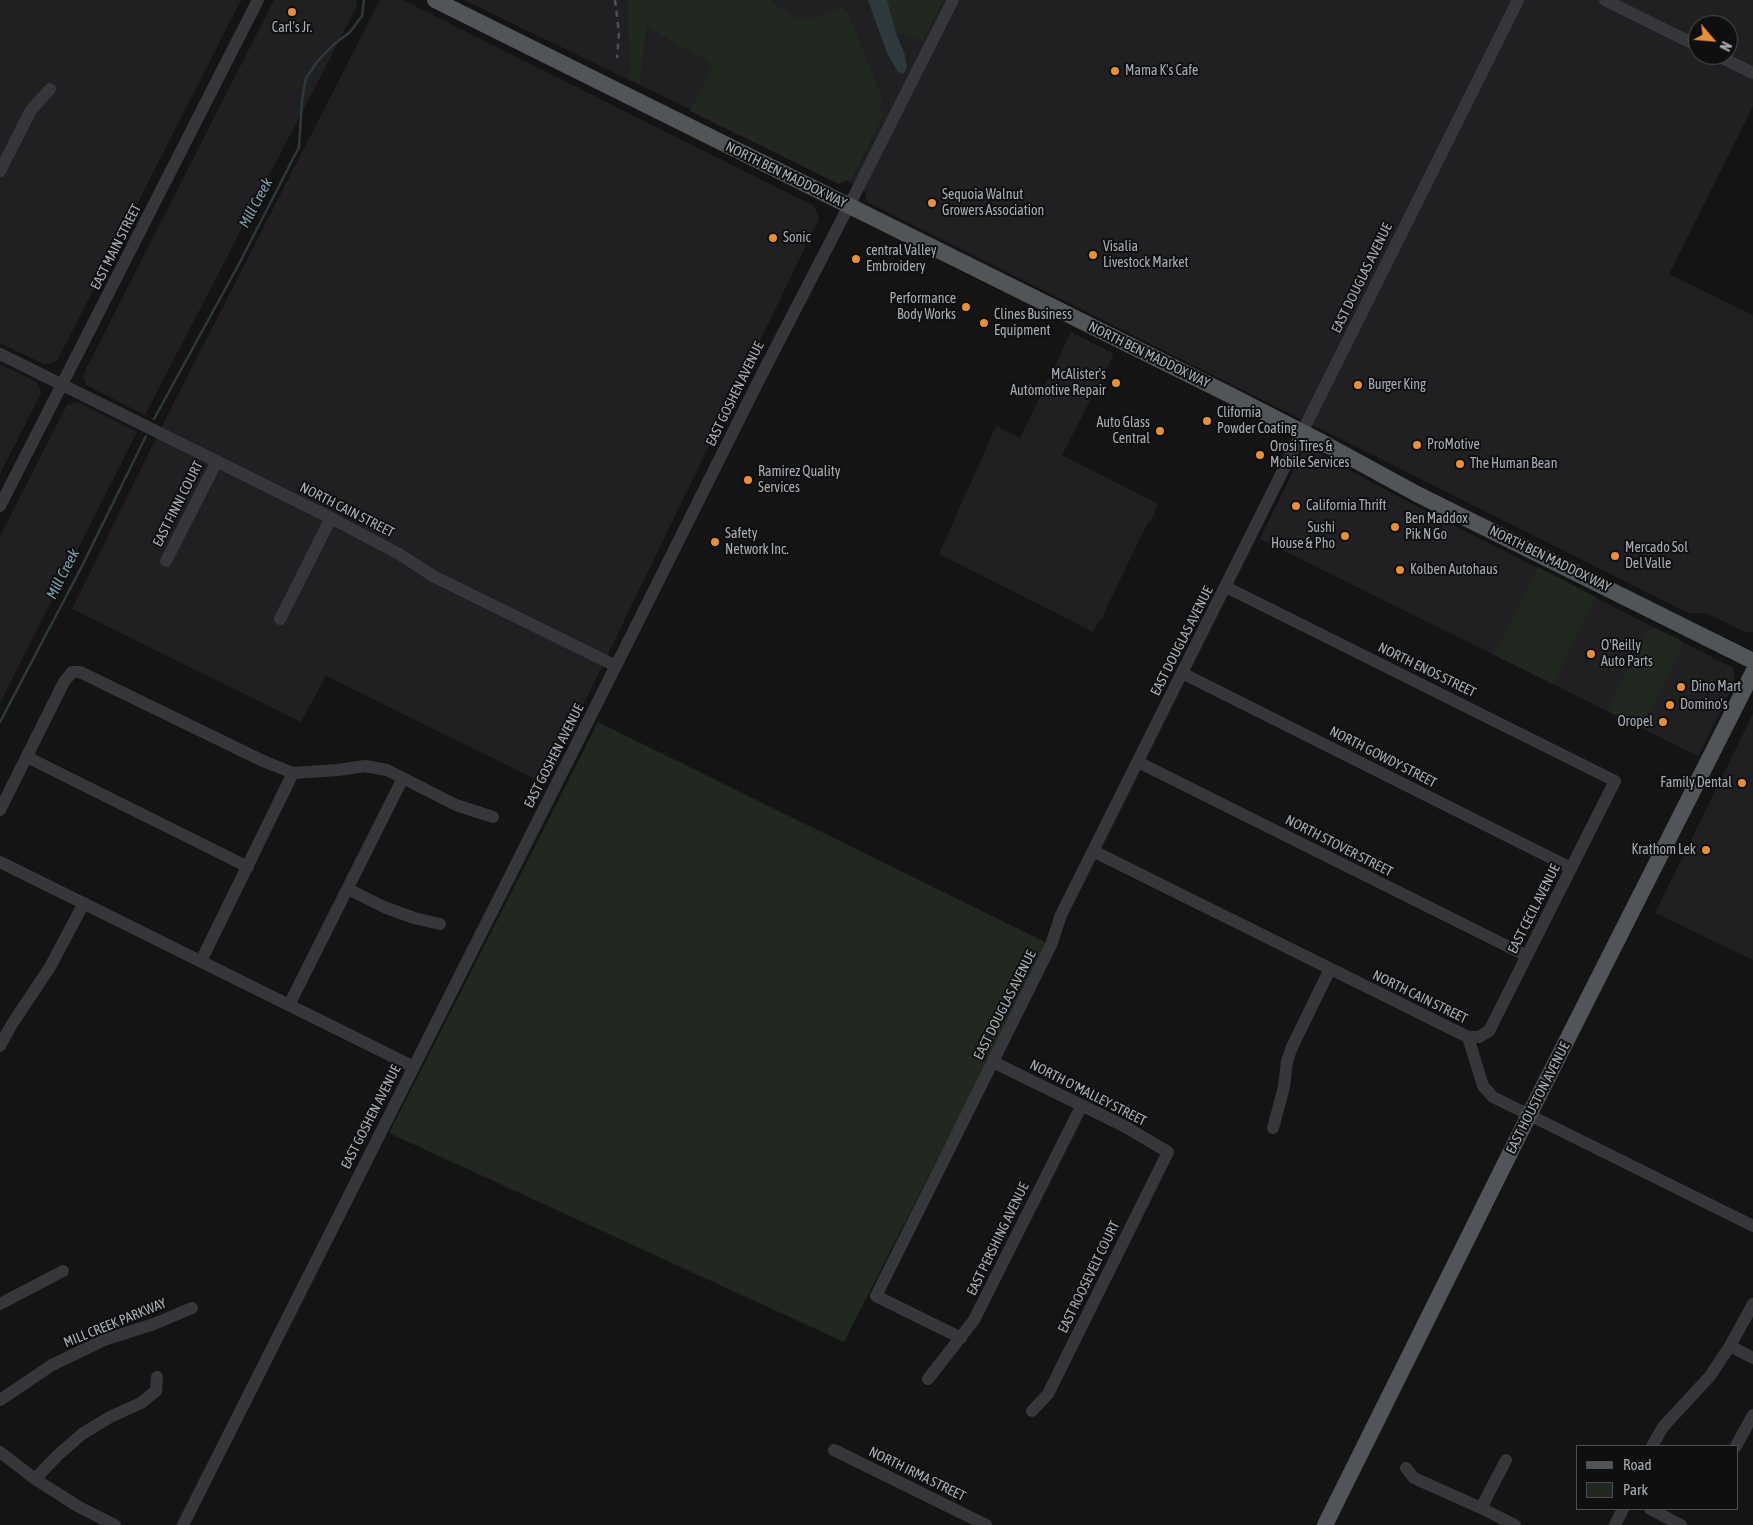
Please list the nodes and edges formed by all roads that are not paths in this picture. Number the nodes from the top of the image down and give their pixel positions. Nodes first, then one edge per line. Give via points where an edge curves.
1 (258, 0) edge
2 (435, 0) edge
3 (953, 0) edge
4 (1518, 0) edge
5 (1605, 0) edge
6 (1688, 41) edge
7 (1737, 65) edge
8 (1753, 73) edge
9 (50, 89) dead end
10 (0, 171) edge
11 (849, 206) junction
12 (0, 354) edge
13 (62, 385) junction
14 (1302, 432) junction
15 (216, 461) junction
16 (0, 506) edge
17 (331, 518) junction
18 (166, 560) dead end
19 (1226, 587) junction
20 (280, 619) dead end
21 (1753, 661) edge
22 (616, 666) junction
23 (1753, 672) edge
24 (1182, 673) junction
25 (27, 756) junction
26 (1138, 762) junction
27 (293, 773) junction
28 (403, 778) junction
29 (1616, 781) joint
30 (0, 810) edge
31 (493, 817) dead end
32 (1093, 851) junction
33 (0, 862) edge
34 (248, 867) junction
35 (1571, 868) junction
36 (348, 888) junction
37 (84, 903) junction
38 (440, 924) dead end
39 (1527, 956) junction
40 (202, 962) junction
41 (1330, 969) junction
42 (289, 1005) junction
43 (1468, 1037) junction
44 (0, 1046) edge
45 (993, 1062) junction
46 (414, 1067) junction
47 (1082, 1105) junction
48 (1529, 1115) junction
49 (1273, 1128) dead end
50 (1168, 1152) joint
51 (1753, 1226) edge
52 (64, 1271) dead end
53 (0, 1304) edge
54 (1753, 1304) edge
55 (192, 1308) dead end
56 (961, 1338) junction
57 (1730, 1346) junction
58 (1753, 1358) edge
59 (157, 1377) dead end
60 (928, 1379) dead end
61 (0, 1400) edge
62 (1032, 1411) dead end
63 (1753, 1415) edge
64 (1653, 1445) edge
65 (1737, 1445) edge
66 (834, 1450) dead end
67 (0, 1452) edge
68 (1506, 1460) dead end
69 (1406, 1468) dead end
70 (35, 1479) junction
71 (1481, 1508) junction
72 (1622, 1510) edge
73 (1652, 1510) edge
74 (115, 1525) edge
75 (183, 1525) edge
76 (986, 1525) edge
77 (1325, 1525) edge
78 (1515, 1525) edge
79 (1615, 1525) edge
80 (1680, 1525) edge

1 - 13 street, EAST MAIN STREET
2 - 11 main road, NORTH BEN MADDOX WAY
3 - 11 street, EAST GOSHEN AVENUE
4 - 14 street, EAST DOUGLAS AVENUE
5 - 6 street
7 - 8 street
9 - 10 street via 31,110
11 - 14 main road, NORTH BEN MADDOX WAY
11 - 22 street, EAST GOSHEN AVENUE
12 - 13 street, NORTH CAIN STREET
13 - 15 street, NORTH CAIN STREET
13 - 16 street, EAST MAIN STREET
14 - 19 street, EAST DOUGLAS AVENUE
14 - 21 main road, NORTH BEN MADDOX WAY via 1412,491
15 - 17 street, NORTH CAIN STREET
15 - 18 street, EAST FINNI COURT
17 - 20 street
17 - 22 street, NORTH CAIN STREET via 440,580
19 - 24 street, EAST DOUGLAS AVENUE
19 - 29 street, NORTH ENOS STREET
22 - 46 street, EAST GOSHEN AVENUE
23 - 48 main road, EAST HOUSTON AVENUE
24 - 26 street, EAST DOUGLAS AVENUE
24 - 35 street, NORTH GOWDY STREET
25 - 27 street via 64,682 72,672 80,672
25 - 30 street
25 - 34 street
26 - 32 street, EAST DOUGLAS AVENUE
26 - 39 street, NORTH STOVER STREET
27 - 28 street via 366,766 387,770
27 - 34 street
28 - 31 street via 456,805
28 - 36 street
29 - 35 street, EAST CECIL AVENUE
32 - 41 street, NORTH CAIN STREET
32 - 45 street, EAST DOUGLAS AVENUE
33 - 37 street
34 - 40 street
35 - 39 street, EAST CECIL AVENUE
36 - 38 street via 392,910
36 - 42 street
37 - 40 street
37 - 44 street via 50,967
39 - 43 street, EAST CECIL AVENUE via 1489,1031 1479,1038
40 - 42 street
41 - 43 street, NORTH CAIN STREET
41 - 49 street via 1292,1046
42 - 46 street
43 - 48 street, NORTH CAIN STREET via 1486,1090
45 - 47 street, NORTH O'MALLEY STREET
45 - 56 street, EAST DOUGLAS AVENUE via 876,1296
46 - 75 street, EAST GOSHEN AVENUE
47 - 50 street, NORTH O'MALLEY STREET
47 - 56 street, EAST PERSHING AVENUE via 974,1320
48 - 51 street, NORTH CAIN STREET
48 - 77 main road, EAST HOUSTON AVENUE
50 - 62 street, EAST ROOSEVELT COURT via 1048,1394
52 - 53 street
54 - 57 street
55 - 61 street, MILL CREEK PARKWAY via 104,1340 52,1365
56 - 60 street, EAST PERSHING AVENUE
57 - 58 street
57 - 64 street via 1710,1376 1663,1427
59 - 70 street via 156,1391 141,1403 82,1434
63 - 65 street
66 - 76 street, NORTH IRMA STREET
67 - 70 street
68 - 71 street
69 - 71 street via 1414,1478
70 - 74 street
71 - 78 street
72 - 79 street
73 - 80 street

